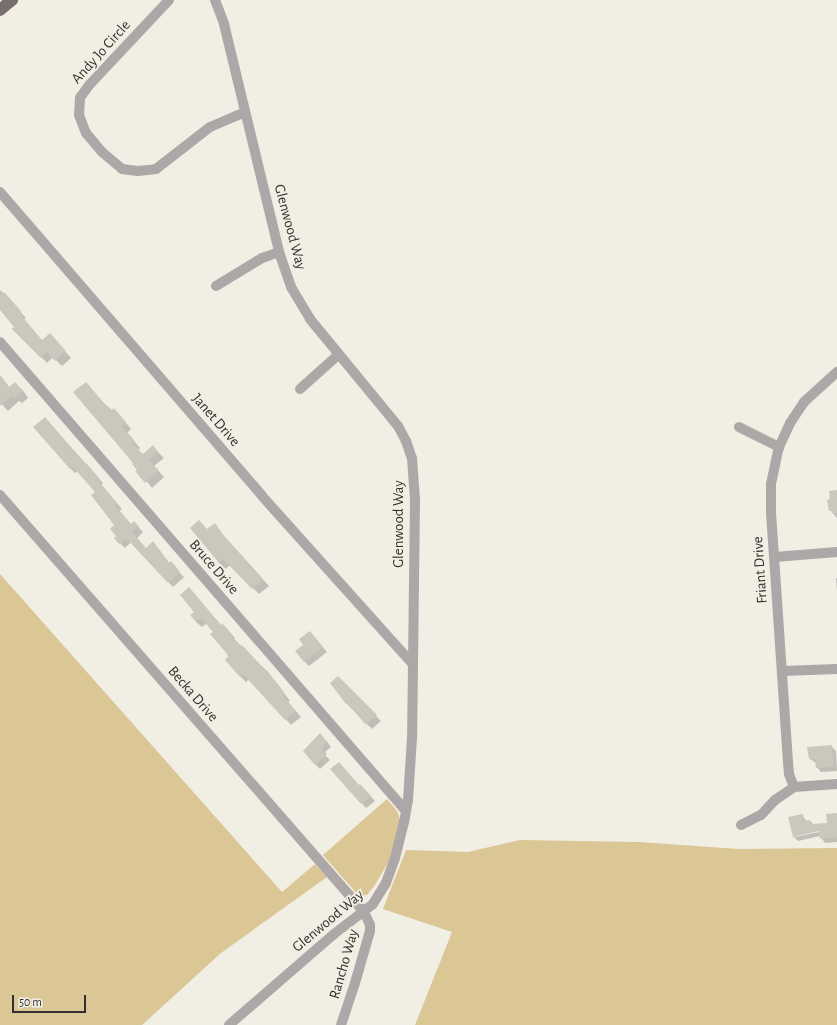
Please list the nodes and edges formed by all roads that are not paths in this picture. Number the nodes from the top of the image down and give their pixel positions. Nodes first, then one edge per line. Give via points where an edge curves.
1 (12, 0) edge
2 (169, 0) edge
3 (215, 0) edge
4 (0, 10) edge
5 (245, 112) junction
6 (2, 199) edge
7 (279, 252) junction
8 (216, 286) dead end
9 (0, 342) edge
10 (338, 355) junction
11 (837, 372) edge
12 (300, 389) dead end
13 (739, 427) dead end
14 (780, 447) junction
15 (0, 495) edge
16 (837, 552) edge
17 (775, 557) junction
18 (413, 664) junction
19 (837, 669) edge
20 (783, 671) junction
21 (837, 784) edge
22 (794, 787) junction
23 (406, 811) junction
24 (741, 825) dead end
25 (364, 912) junction
26 (229, 1025) edge
27 (341, 1025) edge

1 - 4 main road
2 - 5 street, Andy Jo Circle via 90,84 80,98 79,115 86,133 102,152 122,169 156,169 210,127
3 - 5 street, Glenwood Way via 224,24
5 - 7 street, Glenwood Way
6 - 18 street, Janet Drive
7 - 8 street via 258,260
7 - 10 street, Glenwood Way via 298,303
9 - 23 street, Bruce Drive
10 - 12 street
10 - 18 street, Glenwood Way via 398,426 412,458 415,500
11 - 14 street, Friant Drive via 804,402 790,422
13 - 14 street
14 - 17 street, Friant Drive via 771,484
15 - 25 street, Becka Drive
16 - 17 street
17 - 20 street, Friant Drive
18 - 23 street, Glenwood Way via 412,738
19 - 20 street
20 - 22 street, Friant Drive via 788,762
21 - 22 street
22 - 24 street via 775,800 761,815
23 - 25 street, Glenwood Way via 396,858 386,883 379,896
25 - 26 street, Glenwood Way via 334,934
25 - 27 street, Rancho Way via 370,931

